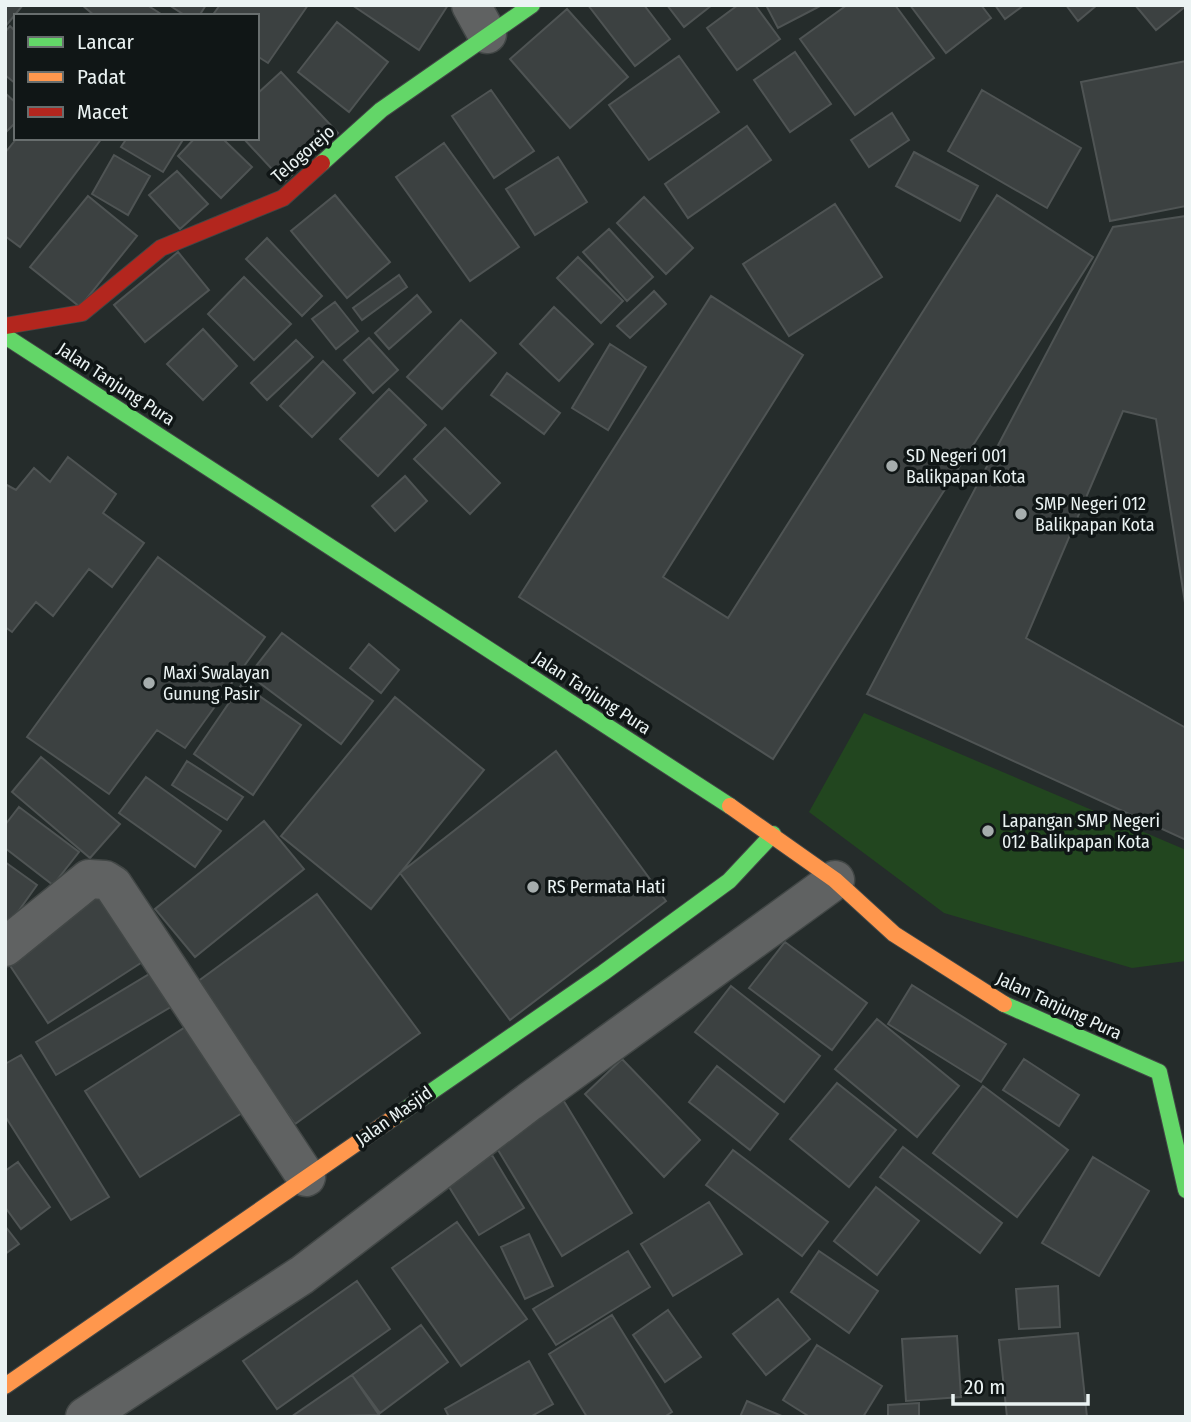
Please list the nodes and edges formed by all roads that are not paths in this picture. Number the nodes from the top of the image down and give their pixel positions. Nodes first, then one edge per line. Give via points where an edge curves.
1 (532, 5) edge
2 (479, 20) edge
3 (5, 326) edge
4 (5, 336) edge
5 (773, 834) junction
6 (835, 880) junction
7 (5, 947) edge
8 (1177, 1064) dead end
9 (1159, 1072) junction
10 (306, 1177) junction
11 (1186, 1190) edge
12 (5, 1386) edge
13 (85, 1417) edge

1 - 2 street, Telogorejo
2 - 3 street, Telogorejo via 283,198 161,248 82,313
4 - 5 street, Jalan Tanjung Pura
5 - 6 street, Jalan Tanjung Pura
5 - 10 street, Jalan Masjid via 729,881
6 - 9 street, Jalan Tanjung Pura via 894,934 992,999
6 - 13 street via 529,1102 302,1275
7 - 10 street via 89,879 113,885
8 - 9 street
9 - 11 street
10 - 12 street, Jalan Masjid

